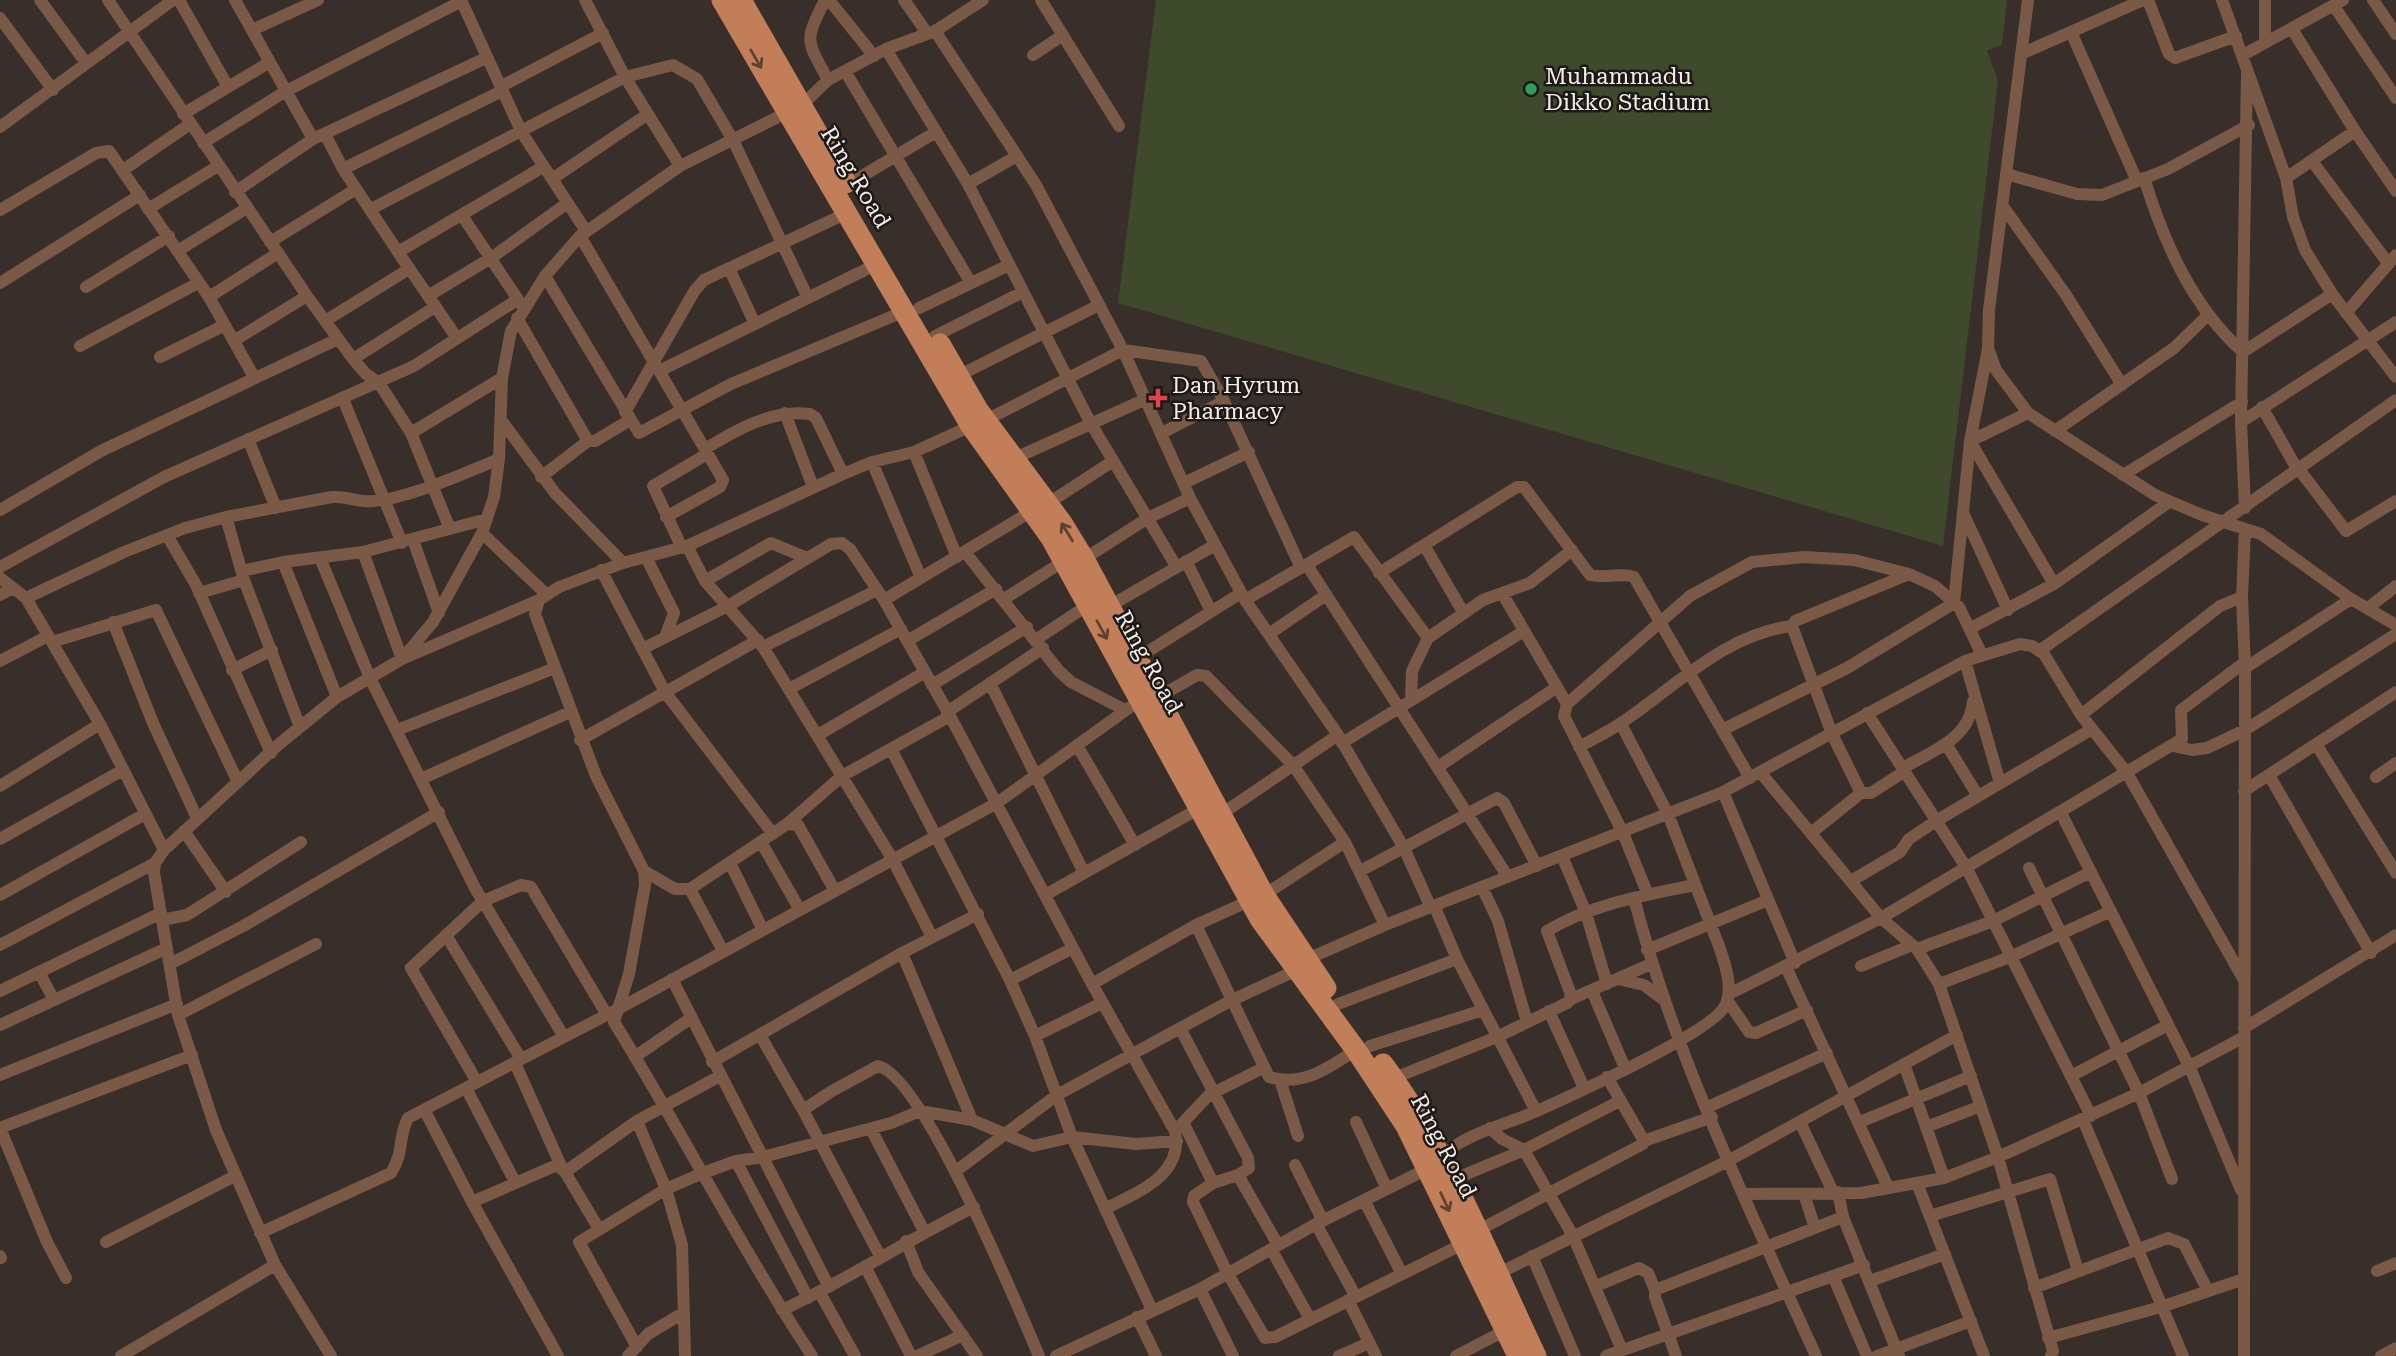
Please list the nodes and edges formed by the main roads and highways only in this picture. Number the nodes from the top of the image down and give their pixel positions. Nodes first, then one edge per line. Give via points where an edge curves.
1 (722, 0) edge
2 (741, 0) edge
3 (795, 109) junction
4 (912, 310) junction
5 (978, 423) junction
6 (1039, 507) junction
7 (1098, 606) junction
8 (1141, 702) junction
9 (1300, 965) junction
10 (1363, 1048) junction
11 (1435, 1163) junction
12 (1471, 1237) junction
13 (1518, 1356) edge
14 (1536, 1356) edge

1 -> 3 main road, Ring Road
2 - 3 main road, Ring Road
3 - 4 main road, Ring Road via 847,185
3 - 4 main road, Ring Road via 847,213
4 - 5 main road, Ring Road
4 - 5 main road, Ring Road via 935,336
5 - 6 main road, Ring Road
5 - 6 main road, Ring Road via 1013,459
6 - 7 main road, Ring Road
7 -> 8 main road, Ring Road
7 - 8 main road, Ring Road via 1136,659
8 - 9 main road, Ring Road
9 - 10 main road, Ring Road
9 - 10 main road, Ring Road via 1338,1004
10 - 11 main road, Ring Road via 1385,1091
10 - 11 main road, Ring Road via 1394,1078
11 -> 12 main road, Ring Road
11 - 12 main road, Ring Road via 1452,1180
12 - 13 main road, Ring Road
12 - 14 main road, Ring Road via 1497,1274

